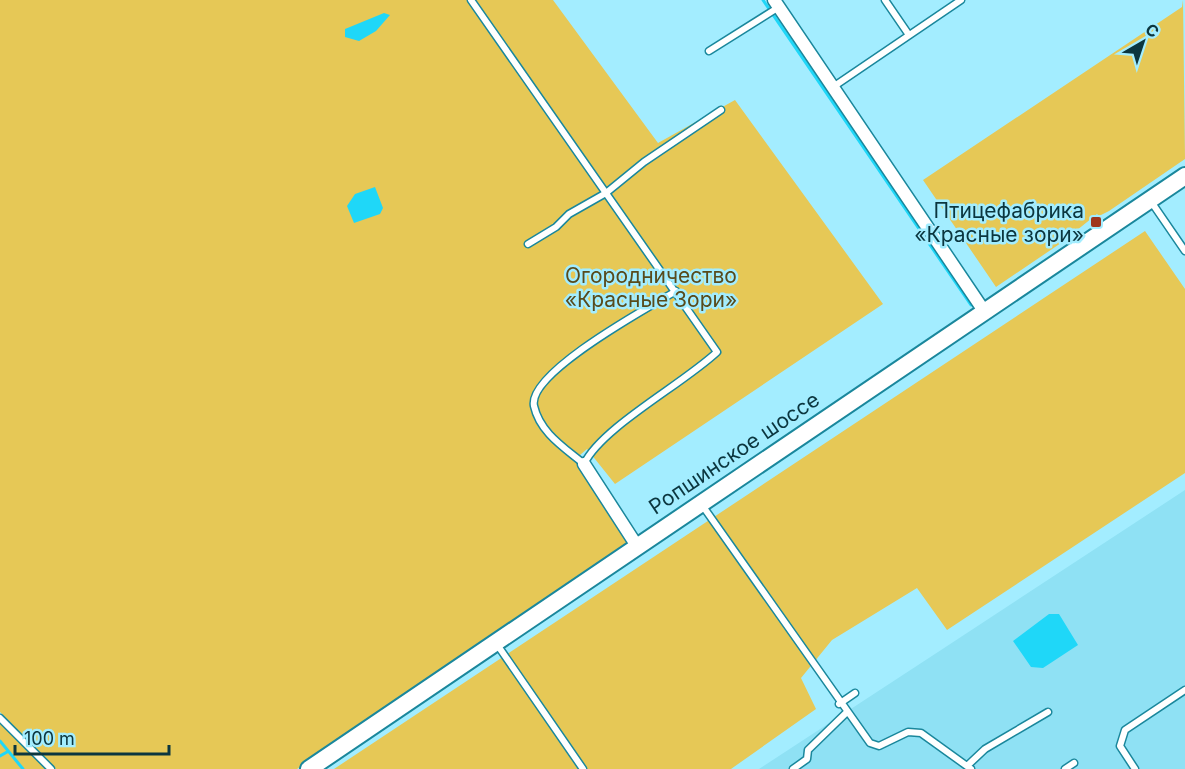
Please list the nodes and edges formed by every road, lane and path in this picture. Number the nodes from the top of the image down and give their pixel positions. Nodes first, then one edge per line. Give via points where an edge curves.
1 (471, 0) edge
2 (885, 0) edge
3 (961, 0) edge
4 (776, 4) edge
5 (909, 35) junction
6 (710, 51) dead end
7 (833, 87) junction
8 (721, 110) dead end
9 (1185, 176) edge
10 (606, 193) junction
11 (1150, 199) junction
12 (528, 244) dead end
13 (1185, 251) edge
14 (676, 291) junction
15 (984, 311) junction
16 (584, 465) junction
17 (700, 503) junction
18 (637, 546) junction
19 (496, 642) junction
20 (1185, 690) edge
21 (855, 693) dead end
22 (839, 704) junction
23 (1048, 712) dead end
24 (846, 713) junction
25 (0, 717) edge
26 (1074, 763) dead end
27 (969, 767) edge
28 (51, 769) edge
29 (309, 769) edge
30 (583, 769) edge
31 (793, 769) edge
32 (1065, 769) edge
33 (1135, 769) edge

1 - 10 lane
2 - 5 lane
3 - 5 lane
4 - 6 lane
4 - 7 street
5 - 7 lane
7 - 15 street
8 - 10 lane
9 - 11 main road, Ропшинское шоссе
10 - 12 lane
10 - 14 lane
11 - 13 lane
11 - 15 main road, Ропшинское шоссе
14 - 16 lane via 717,352 615,430 589,454
14 - 16 lane via 593,340 545,380 535,394 534,405 549,436
15 - 17 main road, Ропшинское шоссе
16 - 18 street
17 - 18 main road, Ропшинское шоссе
17 - 22 lane
18 - 19 main road, Ропшинское шоссе
19 - 29 main road, Ропшинское шоссе
19 - 30 lane
20 - 33 lane via 1125,730 1120,746
21 - 22 lane
22 - 24 lane
23 - 27 lane via 985,749
24 - 27 lane via 875,746 908,732 921,733
24 - 31 lane via 808,750 807,759
25 - 28 lane
26 - 32 lane

